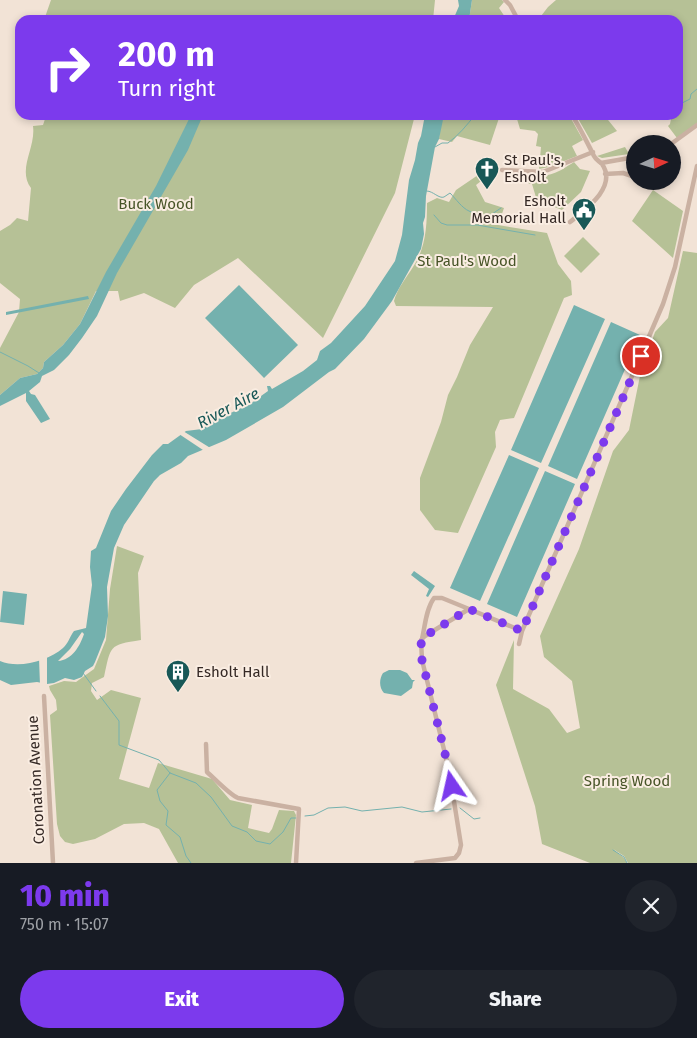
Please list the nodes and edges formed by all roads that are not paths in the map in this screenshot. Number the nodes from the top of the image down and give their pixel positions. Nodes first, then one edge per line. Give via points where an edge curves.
1 (505, 0) edge
2 (511, 2) edge
3 (516, 15) edge
4 (575, 120) edge
5 (697, 125) edge
6 (681, 137) edge
7 (592, 152) junction
8 (626, 159) edge
9 (601, 163) junction
10 (697, 166) edge
11 (502, 170) dead end
12 (509, 170) junction
13 (605, 174) junction
14 (626, 174) edge
15 (510, 176) dead end
16 (570, 222) dead end
17 (469, 609) junction
18 (522, 631) junction
19 (421, 640) junction
20 (519, 644) dead end
21 (44, 696) dead end
22 (206, 744) dead end
23 (53, 863) edge
24 (296, 863) edge
25 (416, 863) edge

1 - 2 street
2 - 3 street
4 - 7 street
5 - 6 street
7 - 9 street
7 - 12 street via 543,172
8 - 9 street
9 - 13 street
10 - 18 street via 675,267 660,311
11 - 12 street
12 - 15 street
13 - 14 street
13 - 16 street via 603,190
17 - 18 street
17 - 19 street
17 - 19 street via 434,598
18 - 20 street
19 - 25 street via 422,660 449,770 461,845 455,858
21 - 23 street, Coronation Avenue
22 - 24 street via 207,772 231,795 299,809

